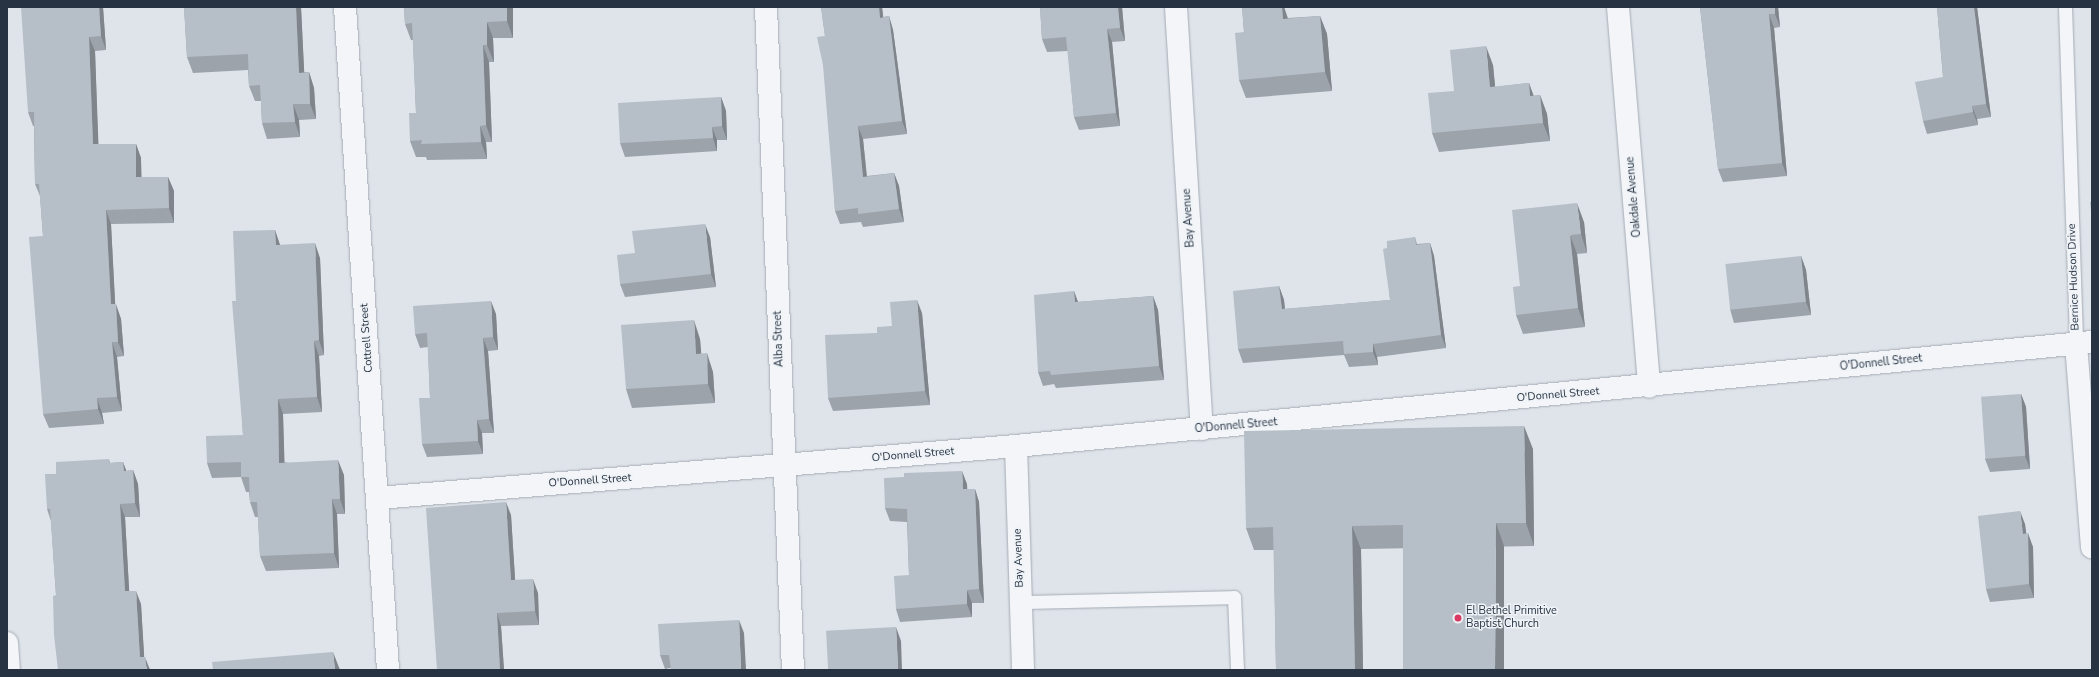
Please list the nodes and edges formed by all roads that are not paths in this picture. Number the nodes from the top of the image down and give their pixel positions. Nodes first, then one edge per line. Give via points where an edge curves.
1 (345, 7) edge
2 (766, 7) edge
3 (1176, 7) edge
4 (1618, 7) edge
5 (2065, 7) edge
6 (2084, 343) edge
7 (1650, 387) junction
8 (1202, 429) junction
9 (1016, 446) junction
10 (785, 466) junction
11 (378, 498) junction
12 (2092, 547) edge
13 (1021, 602) junction
14 (7, 644) edge
15 (9, 670) edge
16 (388, 670) edge
17 (793, 670) edge
18 (1023, 670) edge
19 (1237, 670) edge

1 - 11 street, Cottrell Street
2 - 10 street, Alba Street
3 - 8 street, Bay Avenue
4 - 7 street, Oakdale Avenue
5 - 6 lane, Bernice Hudson Drive
6 - 7 street, O'Donnell Street
6 - 12 street, Bernice Hudson Drive
7 - 8 street, O'Donnell Street
8 - 9 street, O'Donnell Street
9 - 10 street, O'Donnell Street
9 - 13 street, Bay Avenue
10 - 11 street, O'Donnell Street
10 - 17 street, Alba Street
11 - 16 street, Cottrell Street
13 - 18 street, Bay Avenue
13 - 19 lane via 1234,597
14 - 15 street

